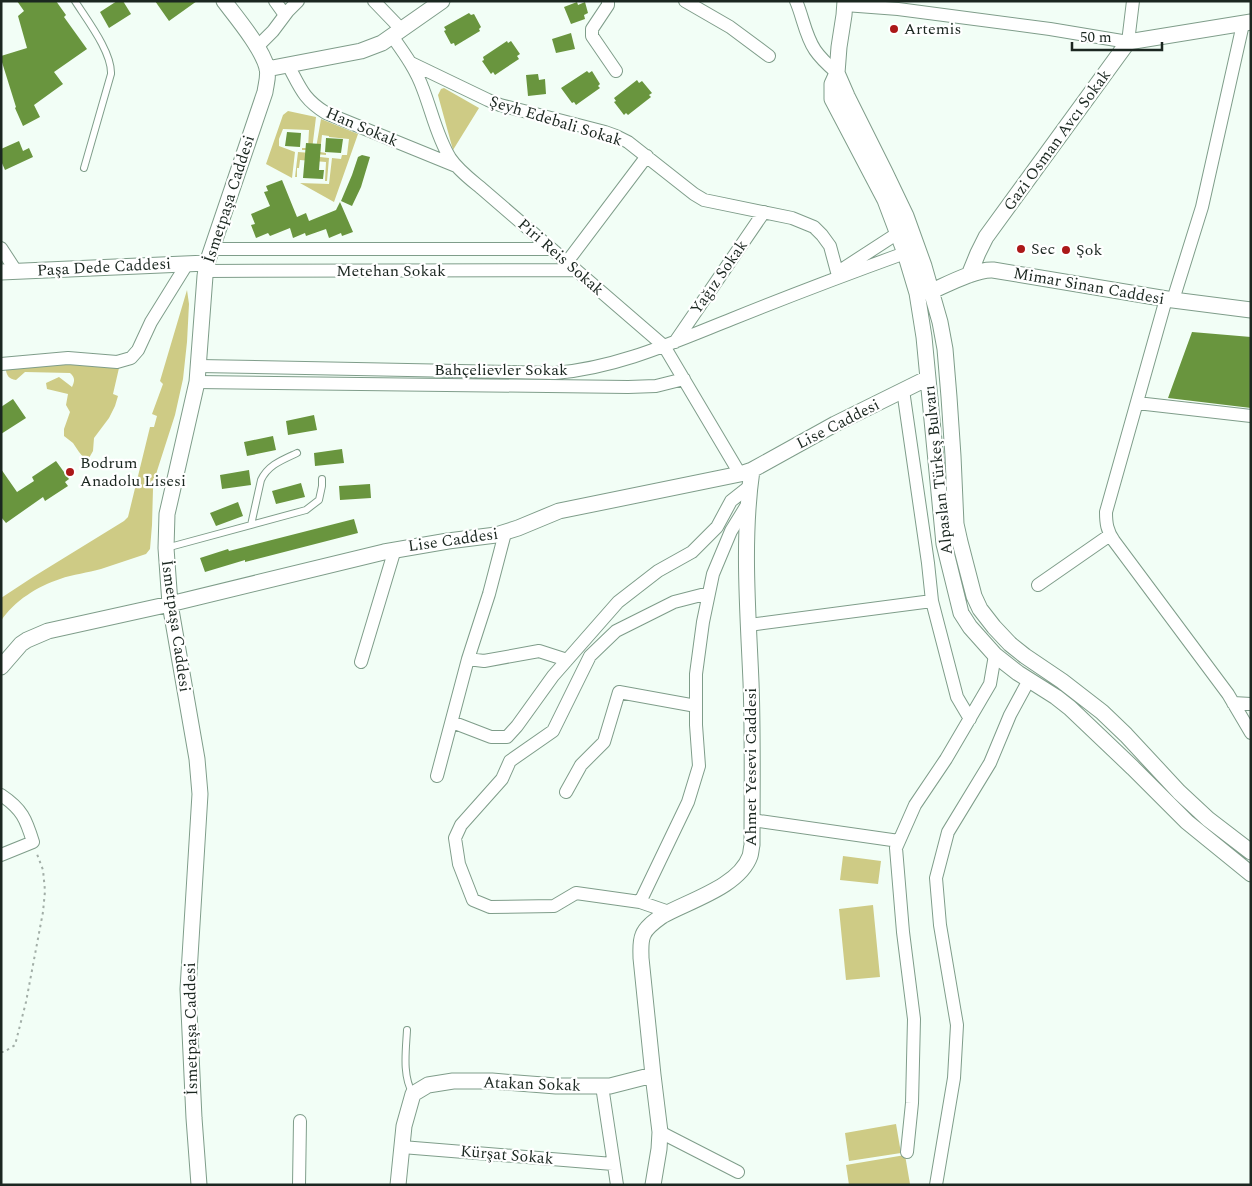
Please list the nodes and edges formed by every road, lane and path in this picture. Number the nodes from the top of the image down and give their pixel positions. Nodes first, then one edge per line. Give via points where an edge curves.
1 (75, 1) edge
2 (224, 1) edge
3 (275, 1) edge
4 (298, 1) edge
5 (374, 1) edge
6 (442, 1) edge
7 (608, 1) edge
8 (685, 1) edge
9 (796, 1) edge
10 (1133, 1) edge
11 (845, 3) edge
12 (285, 15) junction
13 (1247, 23) edge
14 (396, 33) junction
15 (1128, 42) junction
16 (256, 47) junction
17 (769, 56) dead end
18 (411, 63) junction
19 (288, 65) junction
20 (267, 69) junction
21 (616, 71) dead end
22 (837, 73) junction
23 (647, 156) junction
24 (456, 166) junction
25 (84, 168) dead end
26 (764, 212) junction
27 (898, 232) junction
28 (1, 248) edge
29 (552, 249) junction
30 (906, 253) junction
31 (208, 261) junction
32 (187, 264) junction
33 (572, 266) junction
34 (9, 272) edge
35 (837, 272) junction
36 (969, 275) junction
37 (818, 285) junction
38 (932, 291) junction
39 (1170, 299) junction
40 (1251, 310) edge
41 (669, 344) junction
42 (1, 364) edge
43 (199, 366) junction
44 (928, 378) junction
45 (684, 379) junction
46 (197, 382) junction
47 (903, 390) junction
48 (1137, 403) junction
49 (1251, 416) edge
50 (297, 453) dead end
51 (747, 477) junction
52 (322, 479) dead end
53 (748, 505) junction
54 (251, 525) junction
55 (505, 533) junction
56 (1110, 535) junction
57 (166, 548) junction
58 (395, 549) junction
59 (1038, 585) dead end
60 (709, 593) junction
61 (932, 601) junction
62 (170, 604) junction
63 (749, 625) junction
64 (995, 655) junction
65 (468, 659) junction
66 (567, 660) junction
67 (361, 662) dead end
68 (1, 667) edge
69 (1029, 680) junction
70 (1233, 703) junction
71 (1251, 704) edge
72 (696, 706) junction
73 (970, 719) junction
74 (452, 722) junction
75 (1251, 733) edge
76 (438, 776) dead end
77 (566, 792) dead end
78 (1, 795) edge
79 (752, 820) junction
80 (899, 841) junction
81 (34, 842) junction
82 (1251, 852) edge
83 (1, 855) edge
84 (1251, 874) edge
85 (640, 902) junction
86 (669, 912) junction
87 (407, 1030) dead end
88 (1, 1052) edge
89 (652, 1076) junction
90 (602, 1086) junction
91 (413, 1094) junction
92 (300, 1121) dead end
93 (660, 1132) junction
94 (402, 1147) junction
95 (907, 1152) dead end
96 (613, 1164) junction
97 (738, 1172) dead end
98 (199, 1185) edge
99 (299, 1185) edge
100 (398, 1185) edge
101 (617, 1185) edge
102 (653, 1185) edge
103 (936, 1185) edge

1 - 25 lane via 111,67
2 - 16 street
3 - 12 street
4 - 12 street
5 - 14 street, Piri Reis Sokak
6 - 14 street
7 - 21 street via 592,29 592,36
8 - 17 street via 730,27
9 - 22 street via 815,50
10 - 15 street, Gazi Osman Avcı Sokak
11 - 15 street
11 - 22 street, Alpaslan Türkeş Bulvarı
12 - 16 street
13 - 15 street
13 - 39 street via 1202,207
14 - 18 street, Piri Reis Sokak
14 - 19 street via 362,51
15 - 36 street, Gazi Osman Avcı Sokak via 986,237
16 - 20 street
18 - 23 street, Şeyh Edebali Sokak via 500,105 616,136
18 - 24 street, Piri Reis Sokak via 442,142
19 - 20 street
19 - 24 street, Han Sokak via 308,100 320,109
20 - 31 street, İsmetpaşa Caddesi via 265,92
22 - 27 street, Alpaslan Türkeş Bulvarı via 832,84 832,99 882,194
22 - 38 street, Alpaslan Türkeş Bulvarı via 906,216
23 - 26 street, Şeyh Edebali Sokak via 704,200
23 - 33 street
24 - 29 street, Piri Reis Sokak
26 - 35 street, Şeyh Edebali Sokak via 814,226 830,246
26 - 41 street, Yağız Sokak
27 - 30 street, Alpaslan Türkeş Bulvarı
27 - 35 street
28 - 34 street
29 - 31 street
29 - 33 street, Piri Reis Sokak
30 - 37 street
30 - 44 street, Alpaslan Türkeş Bulvarı via 918,301
31 - 32 street, Paşa Dede Caddesi
31 - 33 street, Metehan Sokak
31 - 43 street, İsmetpaşa Caddesi
32 - 34 street, Paşa Dede Caddesi
32 - 42 street via 131,358 117,362 68,358
33 - 41 street, Piri Reis Sokak
35 - 37 street
36 - 38 street, Mimar Sinan Caddesi
36 - 39 street, Mimar Sinan Caddesi via 988,269
37 - 41 street, Bahçelievler Sokak
38 - 82 street, Alpaslan Türkeş Bulvarı via 945,349 956,524 980,609 1010,644 1102,712 1179,792
39 - 40 street, Mimar Sinan Caddesi
39 - 48 street
41 - 43 street, Bahçelievler Sokak via 605,365 555,373
41 - 45 street, Piri Reis Sokak
43 - 46 street, İsmetpaşa Caddesi
44 - 47 street, Lise Caddesi
44 - 64 street, Alpaslan Türkeş Bulvarı via 942,528 952,581 961,613
45 - 46 street via 656,386
45 - 51 street, Piri Reis Sokak
46 - 57 street, İsmetpaşa Caddesi via 167,514
47 - 51 street, Lise Caddesi via 835,424
47 - 61 street
48 - 49 street
48 - 56 street via 1106,512
50 - 54 lane via 271,466 264,474
51 - 53 street, Ahmet Yesevi Caddesi
51 - 55 street, Lise Caddesi via 559,511
51 - 66 street via 717,527 692,552 618,602
52 - 54 lane via 319,500 306,510
53 - 60 street via 731,531 713,574
53 - 63 street, Ahmet Yesevi Caddesi
54 - 57 lane
55 - 58 street, Lise Caddesi
55 - 65 street
56 - 59 street
56 - 70 street
57 - 62 street, İsmetpaşa Caddesi
58 - 62 street, Lise Caddesi
58 - 67 street
60 - 72 street via 696,674
60 - 85 street via 674,602 616,632 590,656 553,731 510,761 502,778 461,826 455,838 459,864 473,900 490,907 554,906 576,893
61 - 63 street
61 - 73 street via 957,697
62 - 68 street, Lise Caddesi via 48,631 21,644
62 - 98 street, İsmetpaşa Caddesi via 200,794 188,989
63 - 79 street, Ahmet Yesevi Caddesi
64 - 69 street, Alpaslan Türkeş Bulvarı
64 - 73 street via 990,684
65 - 66 street via 484,661 539,651
65 - 74 street
66 - 74 street via 507,737 491,737
69 - 84 street, Alpaslan Türkeş Bulvarı via 1070,708 1187,822
69 - 103 street via 990,763 948,832 936,878 940,925 957,1024 954,1078
70 - 71 street
70 - 75 street
72 - 77 street via 619,692 604,742 581,765
72 - 85 street via 699,766 688,802
73 - 80 street via 915,805
74 - 76 street
78 - 81 street via 21,812
79 - 80 street
79 - 86 street, Ahmet Yesevi Caddesi via 750,856 737,875 727,884
80 - 95 street via 896,848 914,1018
81 - 83 street
81 - 88 path via 45,891 43,912 15,1045
85 - 86 street
86 - 89 street, Ahmet Yesevi Caddesi via 648,927 641,945
87 - 91 lane via 406,1072
89 - 90 street, Atakan Sokak
89 - 93 street, Ahmet Yesevi Caddesi
90 - 91 street, Atakan Sokak via 453,1081 428,1085
90 - 96 street
91 - 94 street
92 - 99 street
93 - 97 street
93 - 102 street, Ahmet Yesevi Caddesi
94 - 96 street, Kürşat Sokak
94 - 100 street
96 - 101 street

